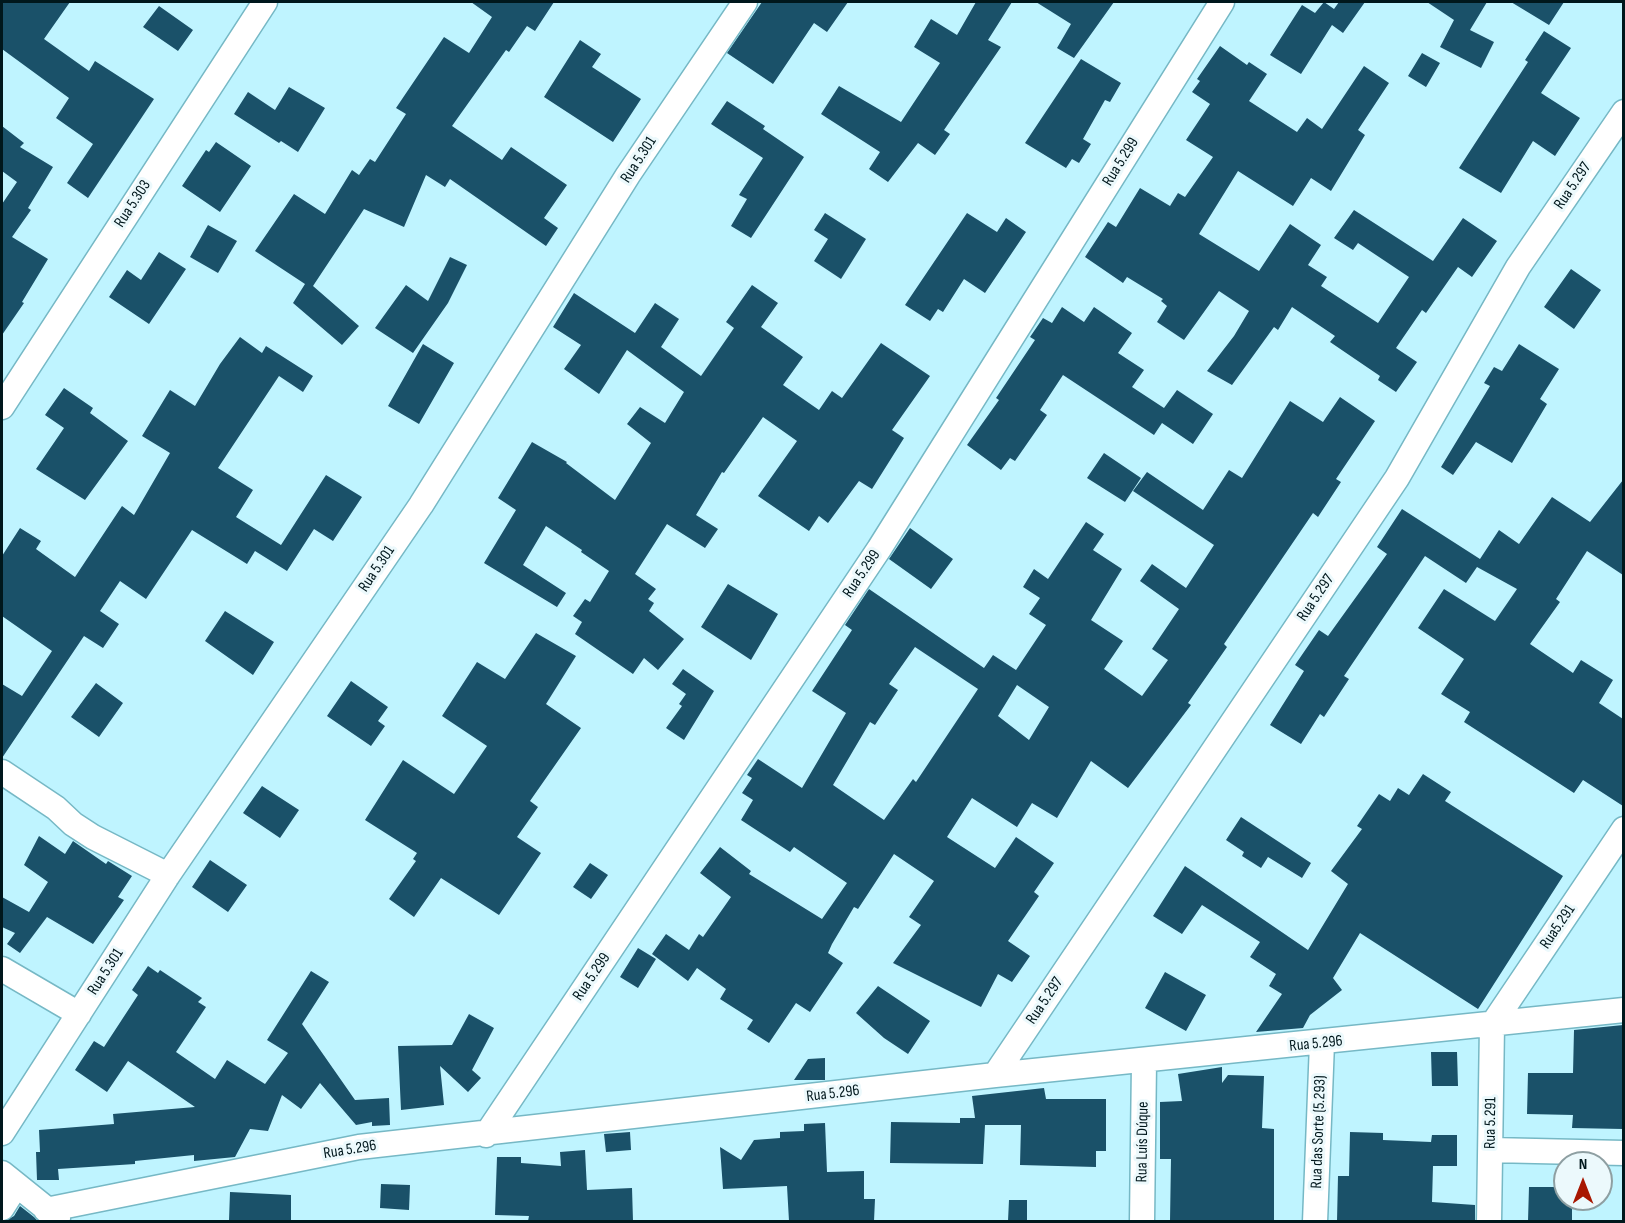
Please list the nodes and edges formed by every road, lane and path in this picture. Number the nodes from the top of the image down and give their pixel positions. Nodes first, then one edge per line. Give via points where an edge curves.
1 (265, 2) edge
2 (745, 2) edge
3 (1222, 2) edge
4 (1623, 112) edge
5 (2, 407) edge
6 (2, 772) edge
7 (1623, 829) edge
8 (168, 875) junction
9 (2, 969) edge
10 (1623, 1010) edge
11 (79, 1014) junction
12 (1492, 1025) junction
13 (1322, 1043) junction
14 (1144, 1062) junction
15 (995, 1075) junction
16 (2, 1133) edge
17 (486, 1135) junction
18 (1491, 1149) junction
19 (1623, 1153) edge
20 (9, 1180) edge
21 (2, 1208) edge
22 (55, 1216) edge
23 (1142, 1221) edge
24 (1315, 1221) edge
25 (1489, 1221) edge

1 - 5 street, Rua 5.303
2 - 8 street, Rua 5.301 via 628,176 421,505
3 - 17 street, Rua 5.299 via 879,549
4 - 15 street, Rua 5.297 via 1518,267 1397,478
6 - 8 street via 93,837
7 - 12 street, Rua5.291
8 - 11 street, Rua 5.301
9 - 11 street
10 - 12 street, Rua 5.296
11 - 16 street, Rua 5.301
12 - 13 street, Rua 5.296
12 - 18 street, Rua 5.291
13 - 14 street, Rua 5.296
13 - 24 street, Rua das Sorte (5.293)
14 - 15 street, Rua 5.296
14 - 23 street, Rua Luís Dúque
15 - 17 street, Rua 5.296
17 - 22 street, Rua 5.296 via 359,1147
18 - 19 street
18 - 25 street, Rua 5.291
20 - 21 street
20 - 22 street

